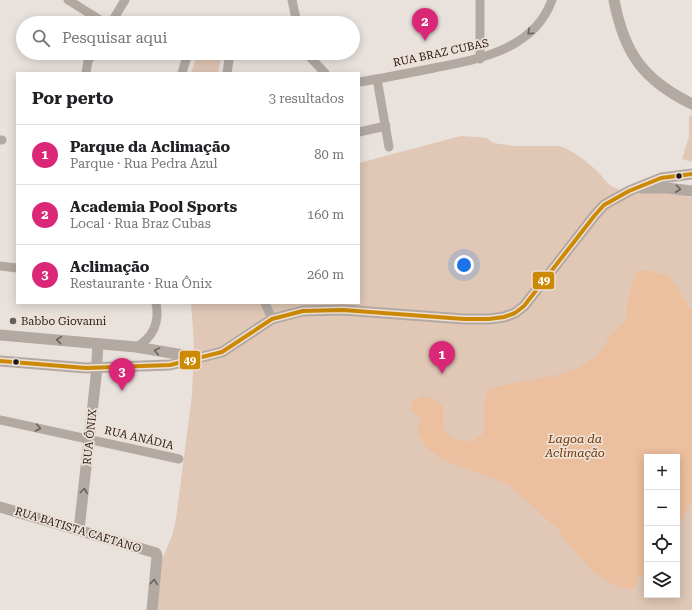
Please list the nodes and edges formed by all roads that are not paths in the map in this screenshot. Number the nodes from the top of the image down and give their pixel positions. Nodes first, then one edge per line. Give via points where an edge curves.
1 (68, 0) edge
2 (125, 0) edge
3 (292, 0) edge
4 (480, 0) edge
5 (552, 0) edge
6 (614, 0) edge
7 (94, 16) edge
8 (115, 16) edge
9 (295, 16) edge
10 (480, 59) junction
11 (89, 60) edge
12 (186, 60) edge
13 (229, 60) edge
14 (313, 60) edge
15 (86, 72) edge
16 (182, 72) edge
17 (227, 72) edge
18 (324, 72) edge
19 (377, 79) junction
20 (360, 82) edge
21 (692, 102) edge
22 (386, 126) junction
23 (360, 132) edge
24 (389, 147) dead end
25 (692, 174) edge
26 (635, 188) junction
27 (692, 191) edge
28 (0, 266) edge
29 (16, 268) edge
30 (156, 304) edge
31 (265, 304) edge
32 (272, 319) junction
33 (0, 335) edge
34 (98, 344) junction
35 (136, 347) junction
36 (195, 357) junction
37 (0, 361) edge
38 (97, 367) junction
39 (0, 420) edge
40 (90, 439) junction
41 (179, 459) dead end
42 (0, 507) edge
43 (79, 530) junction
44 (152, 610) edge

1 - 7 street
2 - 8 street
3 - 9 street
4 - 10 street
5 -> 10 street, RUA BRAZ CUBAS via 545,15 526,36 501,52
6 - 21 street via 622,34 639,66 665,89
10 - 19 street, RUA BRAZ CUBAS
11 - 15 street
12 - 16 street
13 - 17 street
14 - 18 street
19 - 20 street, RUA BRAZ CUBAS
19 - 22 street
22 - 23 street
22 - 24 street
25 - 26 street via 661,178
26 -> 27 street
26 - 32 street via 614,198 595,215 524,306 504,317 464,319 317,310 290,313
28 - 29 street
30 - 35 street via 158,314 154,330
31 - 32 street
32 - 36 street via 222,352
34 -> 33 street
34 - 35 street
34 - 38 street, RUA ÔNIX
36 -> 35 street
36 - 38 street via 170,365
37 - 38 street
38 - 40 street, RUA ÔNIX
39 -> 40 street, RUA ANÁDIA
40 - 41 street, RUA ANÁDIA
43 -> 40 street, RUA ÔNIX
42 - 43 street, RUA BATISTA CAETANO
44 -> 43 street, RUA BATISTA CAETANO via 156,554

